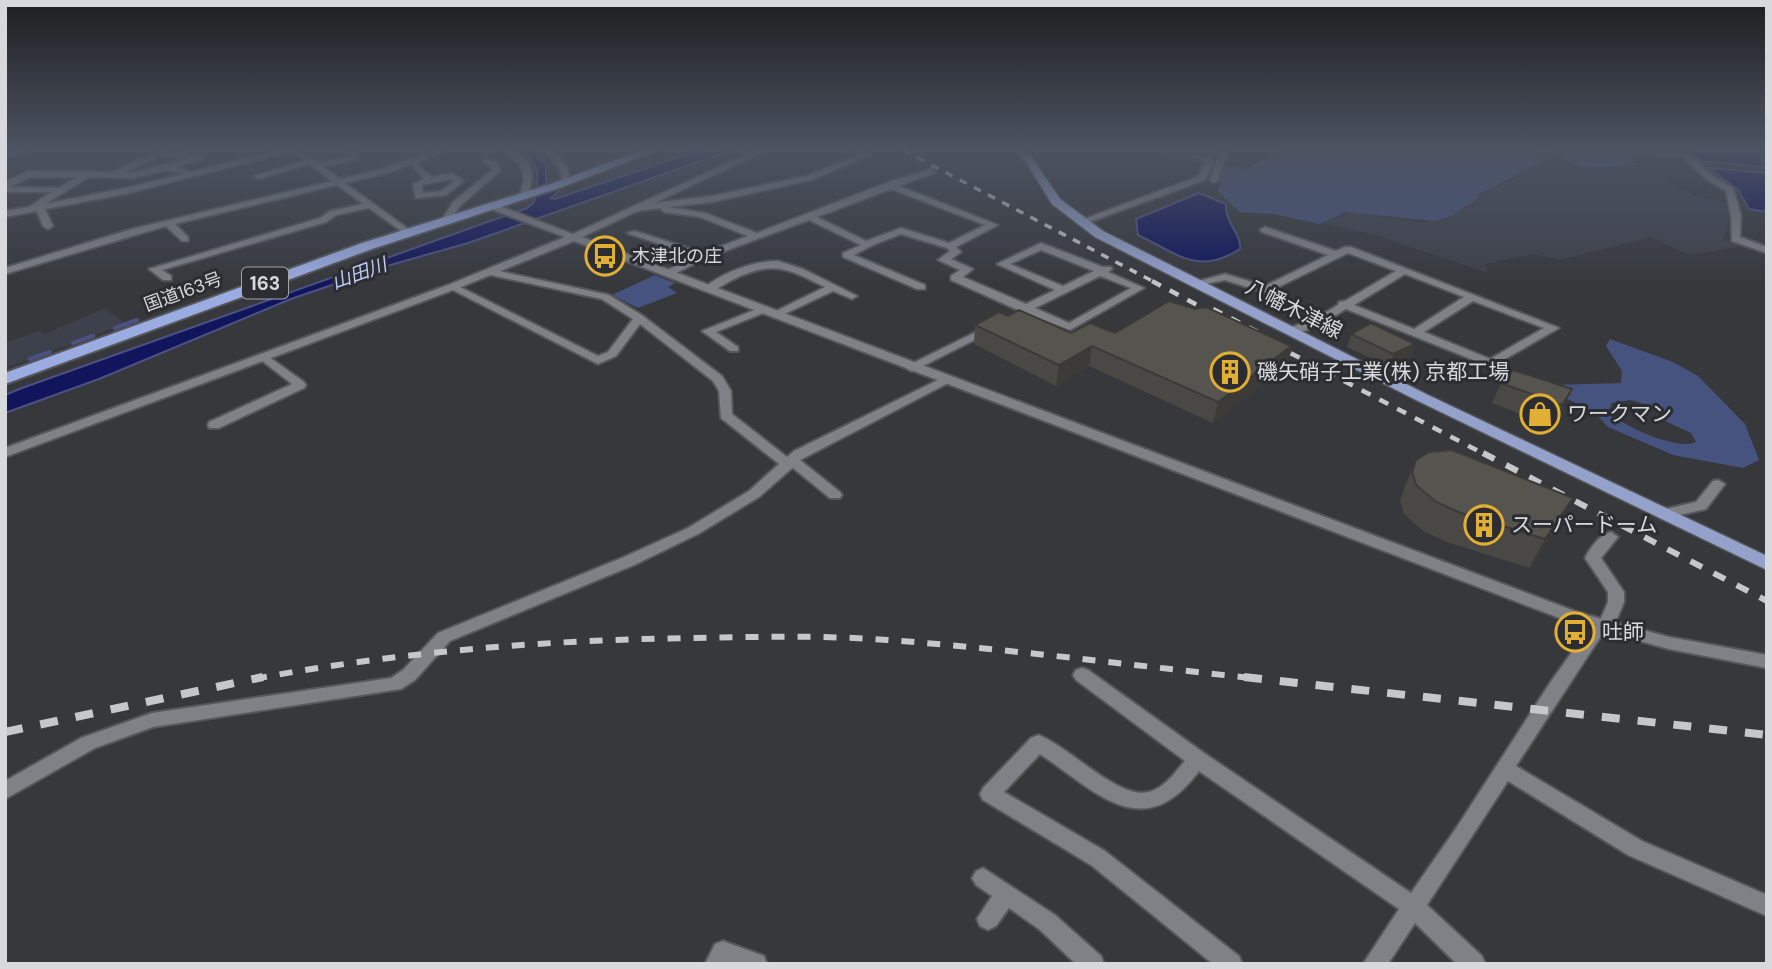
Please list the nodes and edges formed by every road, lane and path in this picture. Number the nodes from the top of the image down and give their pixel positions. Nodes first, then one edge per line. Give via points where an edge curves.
1 (52, 195) edge
2 (101, 195) edge
3 (290, 195) edge
4 (359, 195) edge
5 (467, 195) edge
6 (665, 195) edge
7 (729, 195) edge
8 (864, 195) edge
9 (916, 195) edge
10 (1050, 195) edge
11 (1155, 195) edge
12 (1731, 195) edge
13 (526, 196) edge
14 (372, 205) junction
15 (650, 207) junction
16 (637, 208) junction
17 (41, 209) junction
18 (497, 209) junction
19 (26, 212) junction
20 (5, 215) edge
21 (809, 217) junction
22 (446, 221) junction
23 (1081, 222) junction
24 (168, 223) junction
25 (48, 226) dead end
26 (1265, 230) dead end
27 (408, 233) junction
28 (632, 233) dead end
29 (756, 236) junction
30 (572, 238) junction
31 (185, 239) dead end
32 (866, 244) junction
33 (950, 246) junction
34 (1767, 250) edge
35 (1337, 255) junction
36 (703, 256) junction
37 (1105, 270) junction
38 (1405, 270) junction
39 (5, 271) edge
40 (489, 272) junction
41 (668, 274) junction
42 (167, 278) dead end
43 (1199, 285) junction
44 (452, 287) junction
45 (920, 287) dead end
46 (831, 288) junction
47 (708, 289) junction
48 (1063, 290) junction
49 (852, 296) dead end
50 (1472, 297) junction
51 (1343, 304) junction
52 (762, 310) junction
53 (1022, 311) junction
54 (776, 316) junction
55 (639, 318) junction
56 (995, 326) edge
57 (1291, 331) junction
58 (1415, 333) junction
59 (734, 349) dead end
60 (265, 358) junction
61 (911, 367) junction
62 (5, 379) edge
63 (946, 381) junction
64 (214, 425) dead end
65 (5, 453) edge
66 (791, 463) junction
67 (1718, 484) dead end
68 (835, 495) dead end
69 (1662, 514) junction
70 (1611, 537) dead end
71 (1767, 564) edge
72 (1606, 627) junction
73 (1767, 662) edge
74 (1082, 675) dead end
75 (1197, 760) junction
76 (1506, 770) junction
77 (5, 791) edge
78 (983, 878) dead end
79 (1006, 895) junction
80 (1767, 906) edge
81 (1415, 908) junction
82 (988, 919) dead end
83 (716, 964) edge
84 (756, 964) edge
85 (1093, 964) edge
86 (1231, 964) edge
87 (1374, 964) edge
88 (1474, 964) edge

1 - 19 street
2 - 17 street
3 - 24 street
4 - 14 street
5 - 22 street
6 - 16 street
7 - 15 street
8 - 21 street
9 - 33 street via 993,225
10 - 23 main road, 八幡木津線
11 - 23 street
12 - 34 street via 1735,239
13 - 18 highway, 国道163号 / 163
14 - 27 street
14 - 42 street via 154,269
15 - 16 street
15 - 29 street via 702,215
16 - 30 street
17 - 19 street
17 - 25 street
18 - 22 highway, 国道163号 / 163
18 - 30 street
19 - 20 street
21 - 29 street
21 - 32 street
22 - 27 highway, 国道163号 / 163
23 - 43 main road, 八幡木津線
24 - 31 street
24 - 39 street
26 - 35 street
27 - 62 highway, 国道163号 / 163
28 - 36 street
29 - 36 street
30 - 40 street
30 - 41 street
32 - 33 street via 901,231
32 - 45 street via 846,255
33 - 53 street via 956,252 943,260 968,269 955,278
35 - 38 street via 1348,249
35 - 43 street via 1266,290 1225,277
36 - 41 street
37 - 48 street
37 - 48 street via 1041,246 1002,264
37 - 53 street via 1139,288 1070,327
38 - 50 street
38 - 51 street
40 - 44 street
40 - 55 street via 605,297
41 - 47 street
43 - 57 main road, 八幡木津線
44 - 55 street via 598,360 612,354
44 - 60 street
46 - 47 street via 784,265 770,264 738,273
46 - 49 street
46 - 54 street
47 - 52 street
48 - 53 street
50 - 58 street
50 - 58 street via 1553,328 1491,363
51 - 57 street via 1322,319
51 - 58 street
52 - 54 street
52 - 59 street via 708,331
54 - 61 street
55 - 66 street via 718,379 725,391 726,415
56 - 61 street
57 - 69 main road, 八幡木津線
60 - 64 street via 300,386
60 - 65 street
61 - 63 street
63 - 66 street via 799,454
63 - 72 street
66 - 68 street
66 - 77 street via 754,494 693,531 444,637 395,684 152,720 88,743
67 - 69 street via 1701,506
69 - 71 main road, 八幡木津線
70 - 72 street via 1593,558 1616,592
72 - 73 street
72 - 76 street via 1593,635
74 - 75 street
75 - 81 street
75 - 86 street via 1175,789 1149,802 1137,802 1125,800 1038,743 990,794 1098,858
76 - 80 street via 1635,848
76 - 81 street
78 - 79 street
79 - 82 street
79 - 85 street via 1047,922
81 - 87 street
81 - 88 street
83 - 84 street via 723,951

